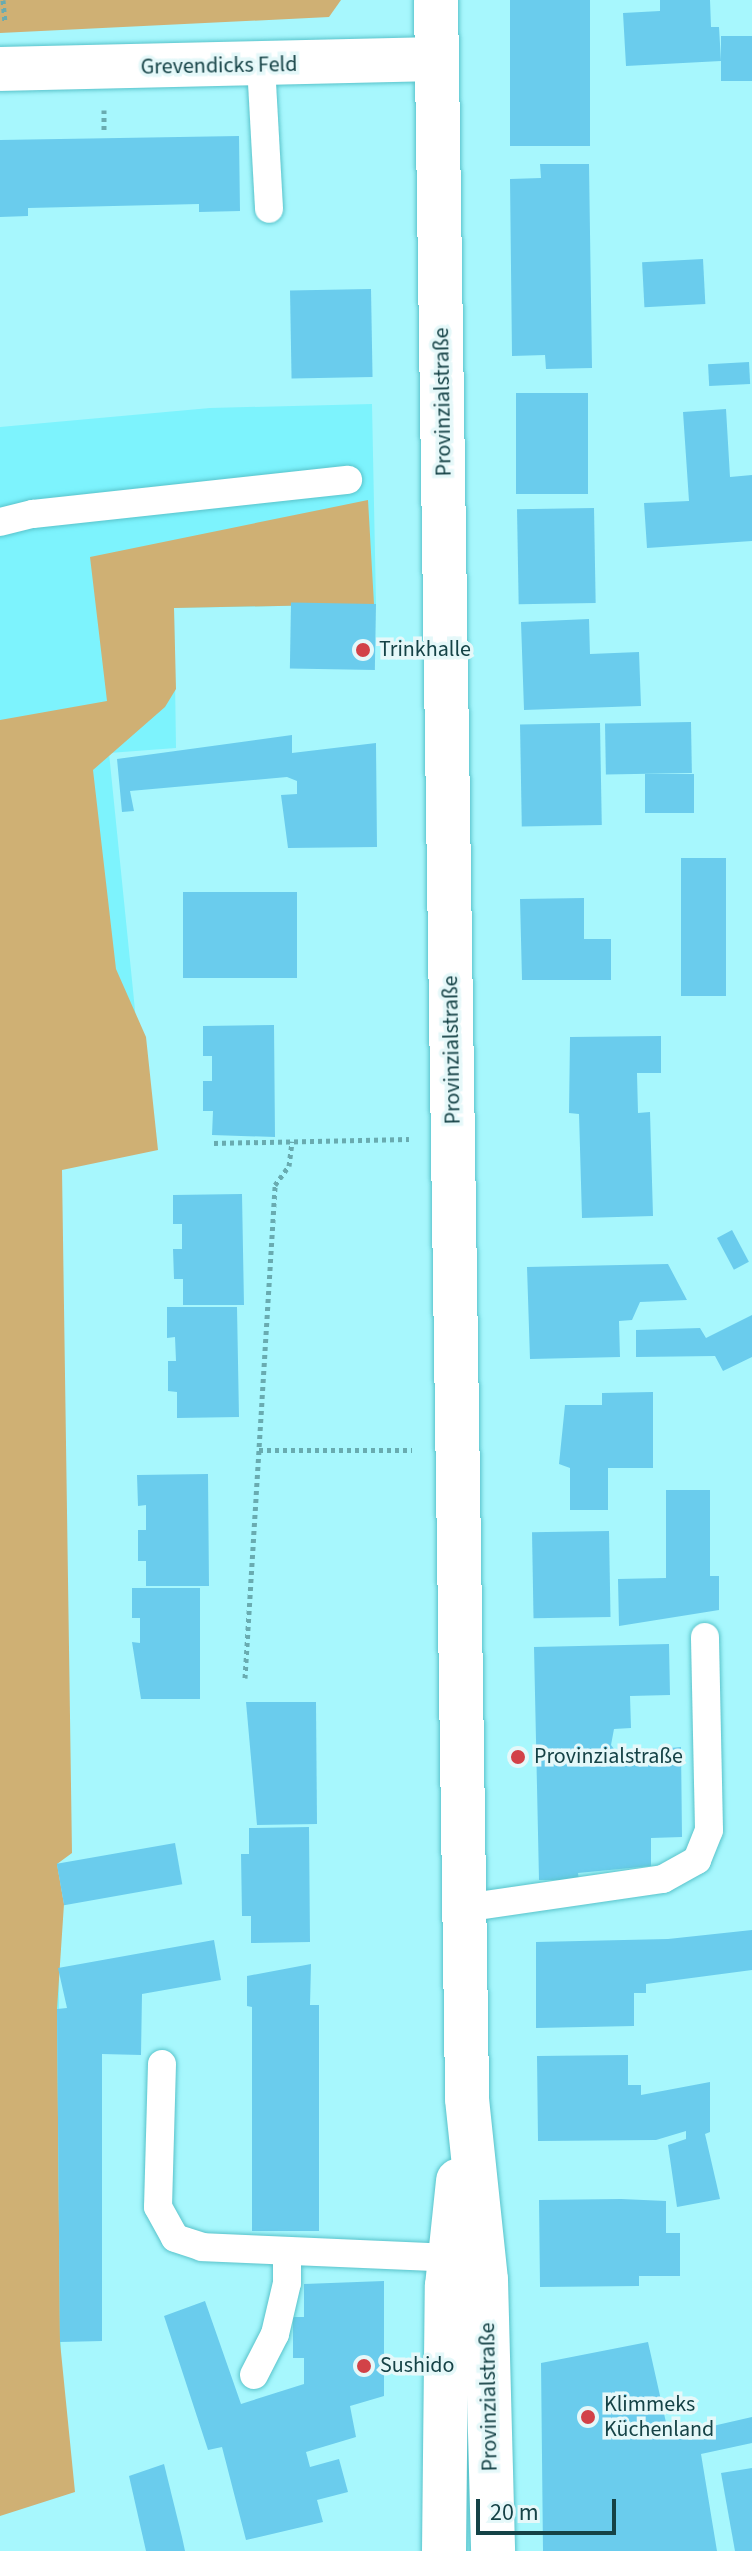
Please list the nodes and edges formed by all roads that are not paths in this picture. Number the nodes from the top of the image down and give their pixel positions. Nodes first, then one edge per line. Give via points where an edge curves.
1 (436, 0) edge
2 (437, 59) junction
3 (261, 65) junction
4 (0, 69) edge
5 (269, 209) dead end
6 (348, 480) dead end
7 (0, 522) edge
8 (705, 1637) dead end
9 (464, 1908) junction
10 (162, 2064) dead end
11 (467, 2099) junction
12 (287, 2251) junction
13 (449, 2258) junction
14 (254, 2375) dead end
15 (444, 2551) edge
16 (493, 2551) edge

1 - 2 main road, Provinzialstraße
2 - 3 main road, Grevendicks Feld
2 - 9 main road, Provinzialstraße
3 - 4 main road, Grevendicks Feld
3 - 5 lane
6 - 7 lane
8 - 9 lane via 709,1830 697,1860 663,1879
9 - 11 main road, Provinzialstraße
10 - 12 lane via 158,2207 166,2227 175,2238 202,2247
11 - 13 main road, Provinzialstraße
11 - 16 main road, Provinzialstraße via 486,2280
12 - 13 lane
12 - 14 lane via 287,2283 275,2334
13 - 15 main road, Provinzialstraße

